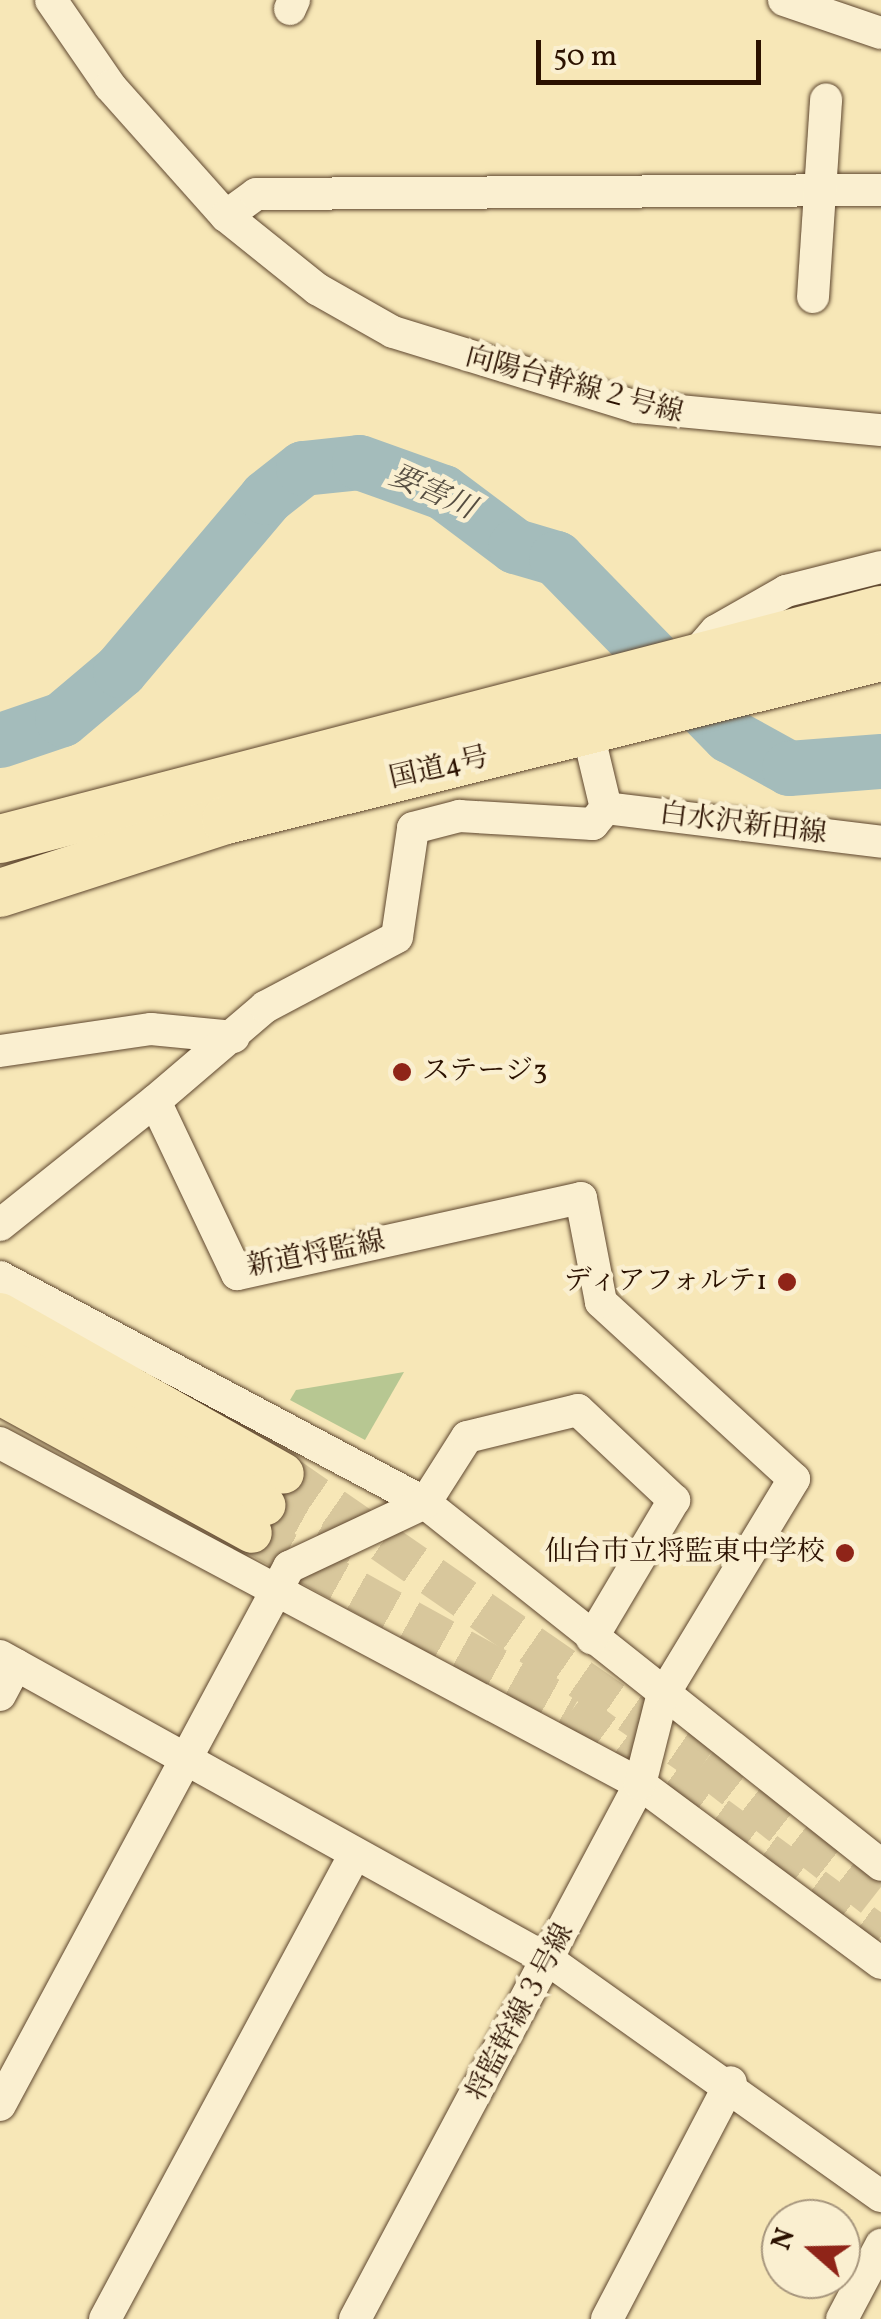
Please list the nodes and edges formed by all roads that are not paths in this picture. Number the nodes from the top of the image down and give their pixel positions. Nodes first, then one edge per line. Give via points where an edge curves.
1 (50, 0) edge
2 (784, 0) edge
3 (881, 33) edge
4 (826, 99) dead end
5 (820, 190) junction
6 (881, 190) edge
7 (226, 216) junction
8 (813, 297) dead end
9 (881, 430) edge
10 (881, 567) edge
11 (881, 610) edge
12 (881, 657) edge
13 (692, 659) junction
14 (588, 733) junction
15 (606, 808) junction
16 (0, 839) edge
17 (881, 842) edge
18 (0, 893) edge
19 (234, 1038) junction
20 (0, 1051) edge
21 (155, 1101) junction
22 (0, 1225) edge
23 (0, 1277) edge
24 (0, 1313) edge
25 (0, 1355) edge
26 (0, 1395) edge
27 (0, 1443) edge
28 (267, 1504) junction
29 (424, 1504) junction
30 (276, 1592) junction
31 (592, 1638) junction
32 (8, 1661) edge
33 (0, 1695) edge
34 (662, 1697) junction
35 (186, 1761) junction
36 (640, 1784) junction
37 (354, 1856) junction
38 (881, 1865) edge
39 (550, 1961) junction
40 (881, 1964) edge
41 (731, 2082) junction
42 (0, 2105) edge
43 (881, 2196) edge
44 (881, 2245) edge
45 (105, 2319) edge
46 (355, 2319) edge
47 (607, 2319) edge
48 (842, 2319) edge

1 - 7 street, 向陽台幹線２号線 via 110,86
2 - 3 street
4 - 5 street
5 - 6 street
5 - 7 street via 256,194
5 - 8 street
7 - 9 street, 向陽台幹線２号線 via 332,298 504,373 709,420
10 - 13 street via 786,591 716,631
11 - 13 highway, 国道4号
12 - 14 highway, 国道4号
13 - 16 highway, 国道4号
14 - 15 street
14 - 18 highway, 国道4号 via 226,820
15 - 17 street, 白水沢新田線
15 - 19 street via 593,824 459,816 414,828 397,936 265,1007
19 - 20 street via 151,1029
19 - 21 street
21 - 22 street
21 - 34 street, 新道将監線 via 237,1274 581,1198 601,1302 794,1479
23 - 29 street
24 - 28 main road via 106,1373
25 - 28 main road
26 - 28 main road
27 - 30 street
29 - 30 street via 288,1567
29 - 31 street
29 - 31 street via 467,1437 578,1410 674,1500
30 - 35 street
30 - 36 street
31 - 34 street
32 - 33 street
32 - 35 street
34 - 36 street, 将監幹線３号線
34 - 38 street
35 - 37 street
35 - 42 street
36 - 39 street, 将監幹線３号線
36 - 40 street
37 - 39 street
37 - 45 street
39 - 41 street
39 - 46 street, 将監幹線３号線
41 - 43 street
41 - 47 street
44 - 48 street

